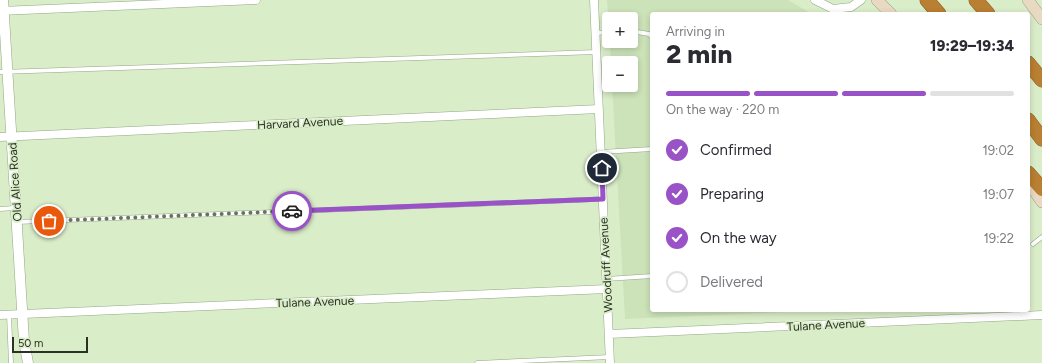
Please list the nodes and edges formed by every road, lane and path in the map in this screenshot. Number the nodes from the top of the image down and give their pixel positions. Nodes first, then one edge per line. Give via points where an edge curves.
1 (4, 0) edge
2 (256, 0) edge
3 (594, 0) edge
4 (815, 0) edge
5 (861, 0) edge
6 (877, 0) edge
7 (927, 0) edge
8 (976, 0) edge
9 (1028, 0) edge
10 (2, 11) edge
11 (889, 12) edge
12 (938, 12) edge
13 (986, 12) edge
14 (1042, 19) edge
15 (638, 32) edge
16 (596, 33) junction
17 (602, 33) edge
18 (650, 35) edge
19 (597, 52) junction
20 (1030, 65) edge
21 (4, 72) edge
22 (1042, 80) edge
23 (599, 109) junction
24 (1030, 123) edge
25 (12, 136) junction
26 (0, 137) edge
27 (1042, 139) edge
28 (650, 150) edge
29 (601, 152) junction
30 (1031, 182) edge
31 (603, 199) junction
32 (1042, 202) edge
33 (16, 208) junction
34 (0, 209) edge
35 (17, 222) junction
36 (1042, 237) edge
37 (1033, 244) dead end
38 (650, 276) edge
39 (606, 279) junction
40 (607, 290) junction
41 (23, 314) junction
42 (0, 315) edge
43 (9, 315) junction
44 (1042, 315) edge
45 (609, 334) junction
46 (610, 360) edge
47 (11, 363) edge
48 (28, 363) edge
49 (477, 363) edge

1 - 10 street, Old Alice Road
2 - 10 street
3 - 16 street, Woodruff Avenue
4 - 5 street via 833,9 851,7
6 - 11 main road
7 - 12 highway
8 - 13 highway
9 - 14 main road
10 - 21 street, Old Alice Road
15 - 18 lane
16 - 17 lane
16 - 19 street, Woodruff Avenue
19 - 21 lane
19 - 23 street, Woodruff Avenue
20 - 22 highway
21 - 25 street, Old Alice Road
23 - 25 street, Harvard Avenue
23 - 29 street, Woodruff Avenue
24 - 27 highway
25 - 26 street, Harvard Avenue
25 - 33 street, Old Alice Road
28 - 29 lane
29 - 31 street, Woodruff Avenue
30 - 32 main road
31 - 35 lane
31 - 39 street, Woodruff Avenue
33 - 34 lane
33 - 35 street, Old Alice Road
35 - 41 street, Old Alice Road
36 - 37 lane
38 - 39 lane
39 - 40 street, Woodruff Avenue
40 - 41 street, Tulane Avenue
40 - 45 street, Woodruff Avenue
41 - 43 street, Tulane Avenue
41 - 48 street, Old Alice Road
42 - 43 street, Tulane Avenue
43 - 47 lane
44 - 45 street, Tulane Avenue
45 - 46 street, Woodruff Avenue
46 - 49 lane

